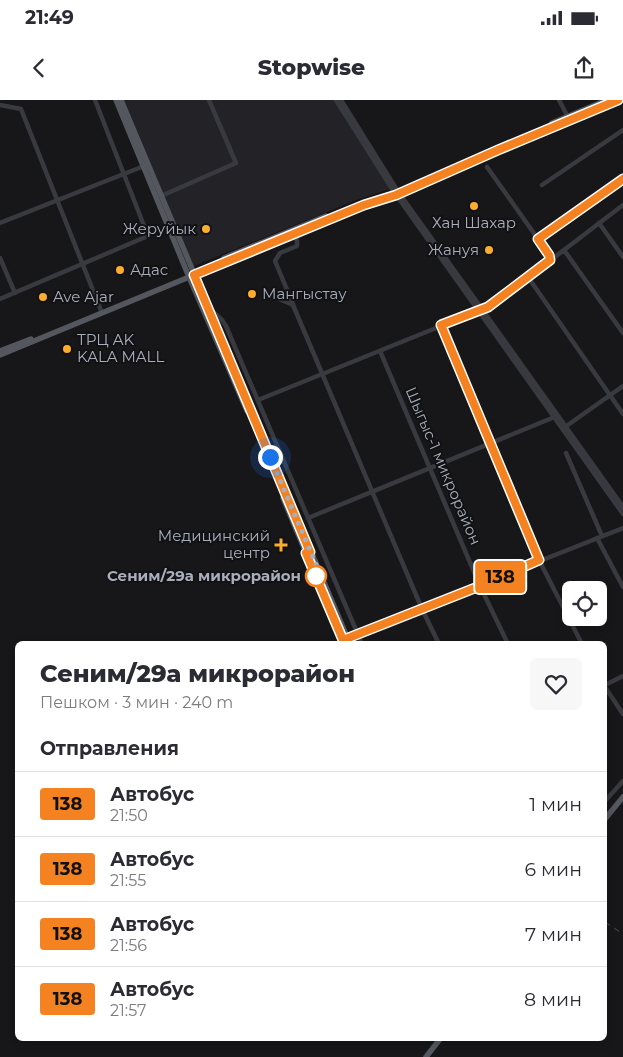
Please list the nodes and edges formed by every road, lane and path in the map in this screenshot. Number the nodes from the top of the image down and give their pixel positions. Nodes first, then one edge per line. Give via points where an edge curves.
1 (95, 100) edge
2 (116, 100) edge
3 (121, 100) edge
4 (209, 100) edge
5 (336, 100) edge
6 (341, 100) edge
7 (559, 100) edge
8 (607, 100) edge
9 (618, 100) edge
10 (0, 105) edge
11 (568, 118) junction
12 (623, 130) edge
13 (146, 165) junction
14 (488, 167) dead end
15 (124, 174) junction
16 (623, 179) edge
17 (542, 185) dead end
18 (396, 192) junction
19 (159, 197) junction
20 (57, 200) junction
21 (623, 206) edge
22 (0, 223) edge
23 (599, 223) junction
24 (294, 234) junction
25 (538, 239) junction
26 (564, 250) junction
27 (623, 257) edge
28 (0, 258) edge
29 (550, 260) junction
30 (83, 264) junction
31 (191, 274) junction
32 (528, 277) junction
33 (15, 293) junction
34 (0, 299) edge
35 (280, 299) dead end
36 (293, 305) junction
37 (205, 306) junction
38 (479, 310) junction
39 (102, 312) junction
40 (441, 325) junction
41 (623, 333) edge
42 (0, 351) edge
43 (380, 351) junction
44 (0, 356) edge
45 (324, 374) junction
46 (623, 386) edge
47 (610, 396) junction
48 (258, 400) junction
49 (623, 414) edge
50 (556, 416) junction
51 (564, 427) junction
52 (490, 444) junction
53 (566, 454) dead end
54 (431, 468) junction
55 (373, 491) junction
56 (623, 507) edge
57 (623, 514) edge
58 (308, 518) junction
59 (623, 528) edge
60 (600, 537) junction
61 (539, 560) junction
62 (480, 586) junction
63 (623, 587) edge
64 (422, 609) junction
65 (357, 634) junction
66 (346, 641) edge
67 (360, 641) edge
68 (438, 641) edge
69 (507, 641) edge
70 (580, 641) edge
71 (623, 676) edge
72 (607, 685) edge
73 (607, 689) edge
74 (623, 714) edge
75 (623, 781) edge
76 (623, 797) edge
77 (607, 801) edge
78 (607, 806) edge
79 (611, 811) junction
80 (607, 817) edge
81 (438, 1041) edge
82 (426, 1057) edge

1 - 15 street
2 - 13 main road
3 - 13 main road
4 - 19 street via 236,163
5 - 18 street
6 - 18 street
7 - 11 street
8 - 11 main road
9 - 11 main road
10 - 20 street via 21,109
11 - 18 main road
12 - 17 street
13 - 15 street
13 - 19 main road
14 - 25 street
15 - 20 street
15 - 30 street via 148,236
16 - 25 street
18 - 24 main road
18 - 31 main road via 352,206
18 - 38 street
19 - 31 main road
20 - 22 street
20 - 30 street
21 - 23 street
23 - 26 street
23 - 27 street
24 - 31 main road
24 - 36 street via 297,246 280,253 275,261
25 - 29 street
26 - 29 street
26 - 41 street
28 - 33 street
29 - 32 street
30 - 33 street
30 - 39 street
31 - 37 main road
31 - 39 main road
32 - 38 street via 488,307
32 - 47 street
33 - 34 street
35 - 36 street
36 - 45 street
37 - 48 street via 226,326
37 - 66 main road
38 - 40 street
38 - 50 street
39 - 42 main road
39 - 44 main road
40 - 43 street
40 - 52 street
43 - 45 street
43 - 54 street, Шыгыс-1 микрорайон
45 - 48 street
45 - 55 street
46 - 47 street
47 - 49 street
47 - 51 street
48 - 58 street
50 - 51 street
50 - 52 street
51 - 56 street
51 - 57 street
52 - 54 street
52 - 61 street
53 - 60 street
54 - 55 street
54 - 62 street, Шыгыс-1 микрорайон
55 - 58 street
55 - 64 street
58 - 65 street
59 - 60 street
60 - 61 street
60 - 63 street
61 - 62 street
61 - 70 street
62 - 64 street
62 - 69 street, Шыгыс-1 микрорайон
64 - 65 street
64 - 68 street
65 - 66 street
65 - 67 street
71 - 72 street
73 - 74 street
75 - 77 street
76 - 79 main road
78 - 79 street
79 - 80 main road
81 - 82 main road

